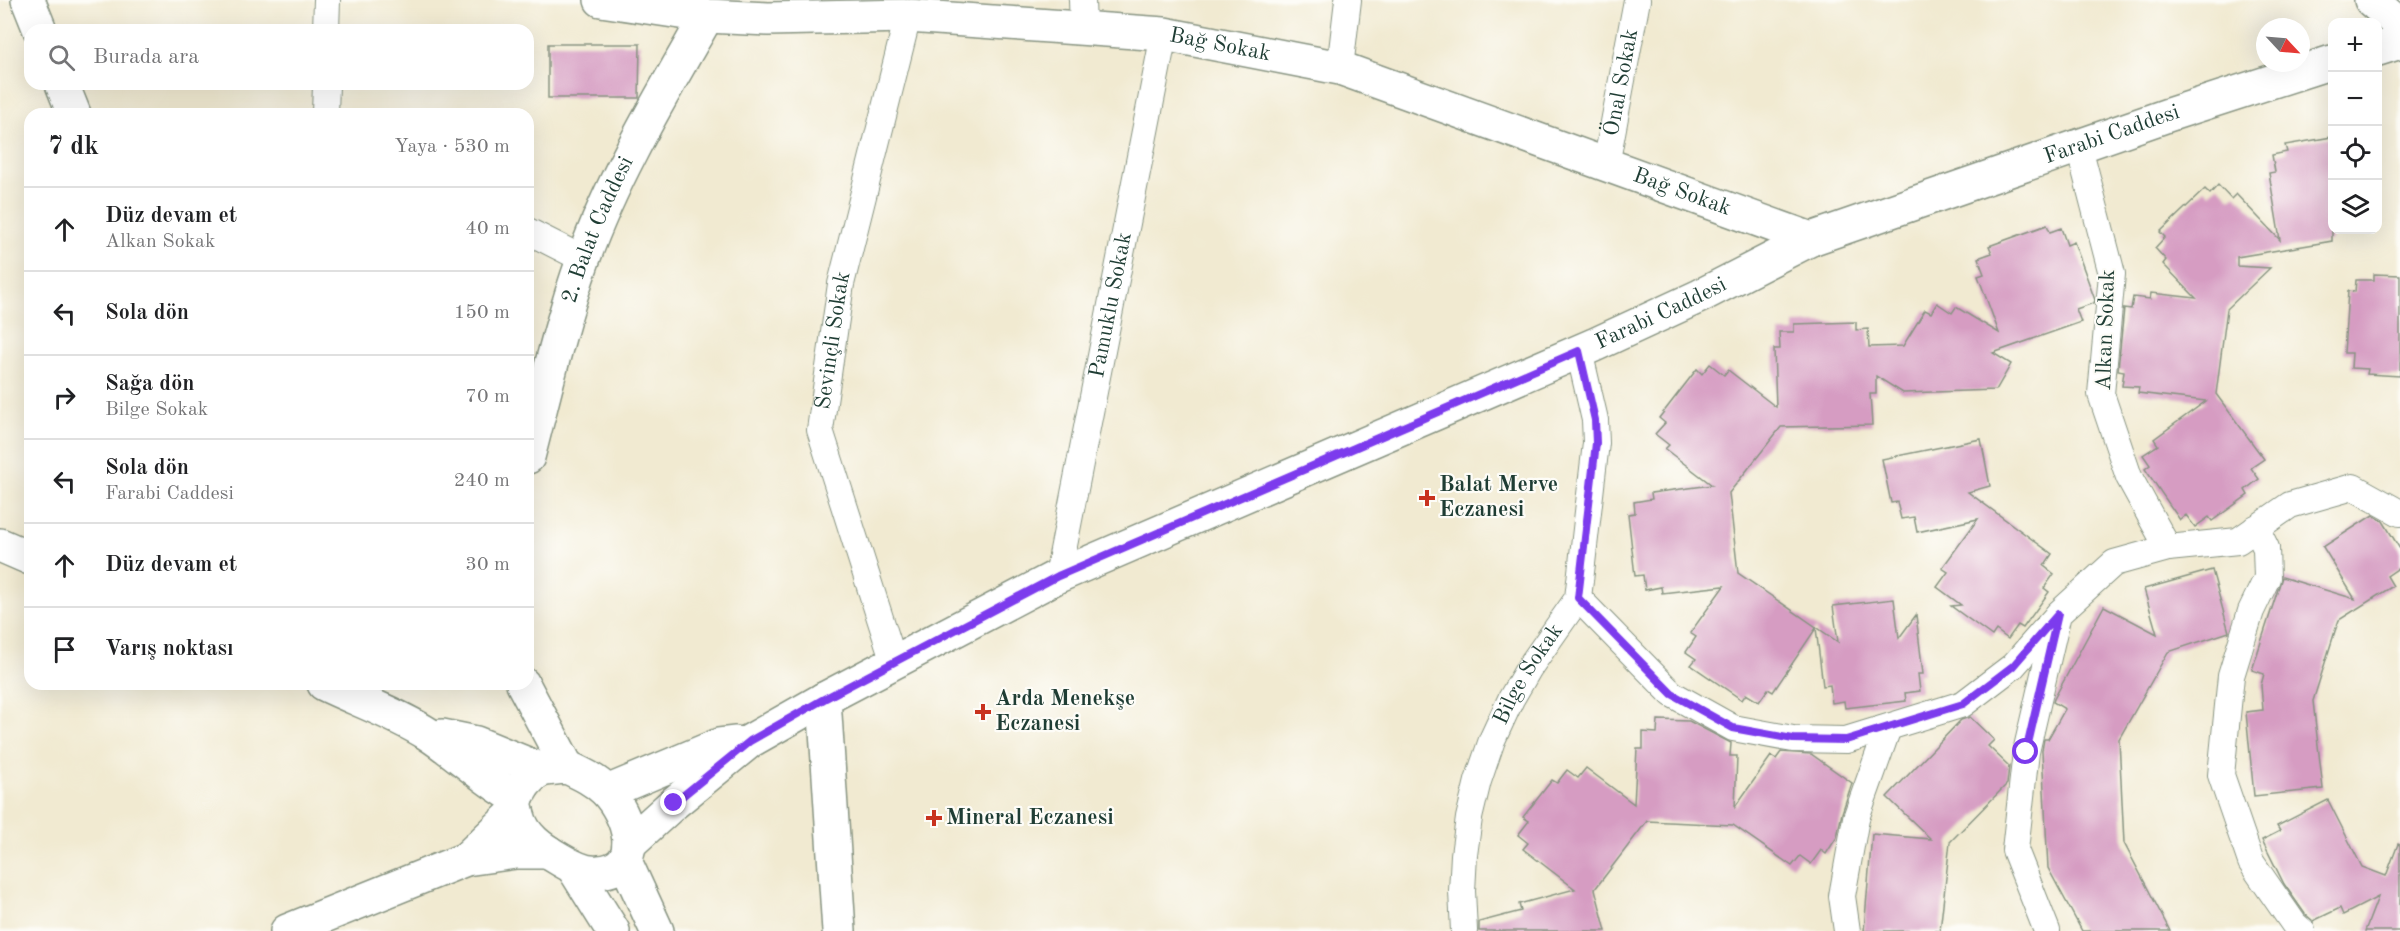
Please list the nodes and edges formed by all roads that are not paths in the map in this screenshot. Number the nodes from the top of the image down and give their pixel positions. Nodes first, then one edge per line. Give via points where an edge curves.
1 (28, 0) edge
2 (327, 0) edge
3 (601, 0) edge
4 (1348, 0) edge
5 (1637, 0) edge
6 (2371, 0) edge
7 (1083, 14) edge
8 (707, 16) junction
9 (908, 16) junction
10 (38, 24) edge
11 (326, 24) edge
12 (2400, 25) edge
13 (1164, 34) junction
14 (2400, 42) edge
15 (2382, 48) edge
16 (2328, 63) edge
17 (1340, 68) junction
18 (64, 90) edge
19 (326, 90) edge
20 (72, 108) edge
21 (325, 108) edge
22 (2079, 147) junction
23 (1606, 165) junction
24 (534, 234) edge
25 (1811, 239) junction
26 (583, 260) junction
27 (1579, 351) junction
28 (534, 434) edge
29 (2400, 513) edge
30 (2256, 528) junction
31 (0, 545) edge
32 (2168, 548) junction
33 (24, 555) edge
34 (1058, 576) junction
35 (1578, 598) junction
36 (2058, 614) junction
37 (894, 662) junction
38 (336, 690) edge
39 (525, 690) edge
40 (824, 699) junction
41 (1888, 728) junction
42 (425, 733) junction
43 (750, 741) junction
44 (555, 769) junction
45 (607, 792) junction
46 (517, 804) junction
47 (627, 853) junction
48 (466, 860) junction
49 (560, 860) junction
50 (287, 931) edge
51 (613, 931) edge
52 (657, 931) edge
53 (839, 931) edge
54 (1464, 931) edge
55 (1847, 931) edge
56 (2047, 931) edge
57 (2302, 931) edge

1 - 10 main road
2 - 11 street
3 - 8 main road, Bağ Sokak
4 - 17 street
5 - 23 street, Önal Sokak
6 - 12 main road
7 - 9 main road, Bağ Sokak
7 - 13 main road, Bağ Sokak
8 - 9 main road, Bağ Sokak
8 - 26 main road, 2. Balat Caddesi via 629,154
9 - 37 street, Sevinçli Sokak via 841,284 820,430
13 - 17 main road, Bağ Sokak
13 - 34 street, Pamuklu Sokak
14 - 15 main road
16 - 22 main road, Farabi Caddesi
17 - 23 main road, Bağ Sokak
18 - 20 main road
19 - 21 street
22 - 25 main road, Farabi Caddesi
22 - 32 street, Alkan Sokak via 2112,274 2101,394 2129,477
23 - 25 main road, Bağ Sokak
24 - 26 street
25 - 27 main road, Farabi Caddesi via 1700,296
26 - 28 main road, 2. Balat Caddesi
27 - 34 main road, Farabi Caddesi
27 - 35 street, Bilge Sokak via 1595,420 1596,443
29 - 30 street via 2352,487 2290,505
30 - 32 street via 2238,541
30 - 57 street via 2266,548 2267,578 2251,610 2231,676 2221,775 2251,862
31 - 33 main road
32 - 36 street via 2114,563
34 - 37 main road, Farabi Caddesi
35 - 41 street via 1672,694 1733,728 1793,739 1846,740
35 - 54 street, Bilge Sokak via 1529,668 1492,740 1464,855
36 - 41 street via 2013,666 1963,704
36 - 56 street via 2026,752 2015,850
37 - 40 main road, Farabi Caddesi
38 - 42 main road
39 - 44 main road
40 - 43 main road, Farabi Caddesi
40 - 53 main road
41 - 55 street via 1856,818 1842,896
42 - 44 main road via 476,743
42 - 46 main road via 468,761
43 - 45 main road via 719,745
43 - 47 main road via 691,789
44 - 45 main road via 590,777
44 - 46 main road via 524,783
45 - 47 main road via 628,828
46 - 48 main road
46 - 49 main road via 520,824 528,837
47 - 49 main road via 616,868 598,873
47 - 52 main road
48 - 49 main road via 516,852
48 - 50 main road
49 - 51 main road

